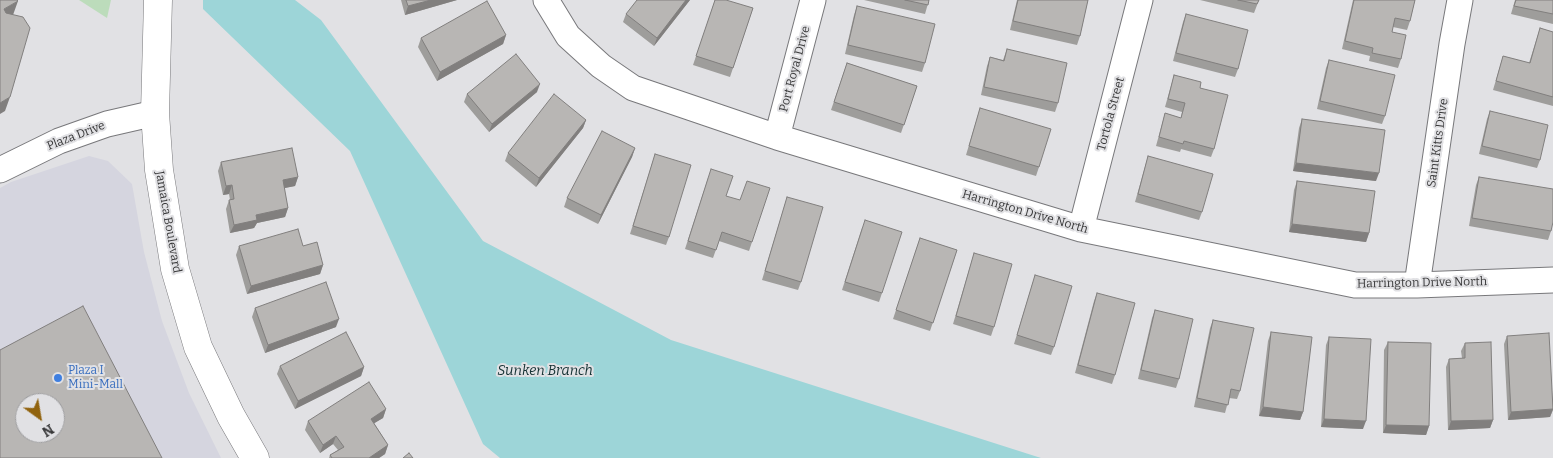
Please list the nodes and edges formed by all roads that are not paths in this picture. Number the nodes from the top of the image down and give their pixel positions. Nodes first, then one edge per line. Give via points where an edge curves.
1 (158, 0) edge
2 (546, 0) edge
3 (813, 0) edge
4 (1140, 0) edge
5 (1460, 0) edge
6 (155, 113) junction
7 (777, 138) junction
8 (0, 170) edge
9 (1081, 229) junction
10 (1553, 280) edge
11 (1417, 285) junction
12 (255, 458) edge

1 - 6 street, Jamaica Boulevard
2 - 7 street, Harrington Drive North via 568,36 601,66 633,88
3 - 7 street, Port Royal Drive
4 - 9 street, Tortola Street
5 - 11 street, Saint Kitts Drive
6 - 8 street, Plaza Drive via 107,124 59,141
6 - 12 street, Jamaica Boulevard via 159,170 175,269 198,346
7 - 9 street, Harrington Drive North
9 - 11 street, Harrington Drive North via 1355,285
10 - 11 street, Harrington Drive North

